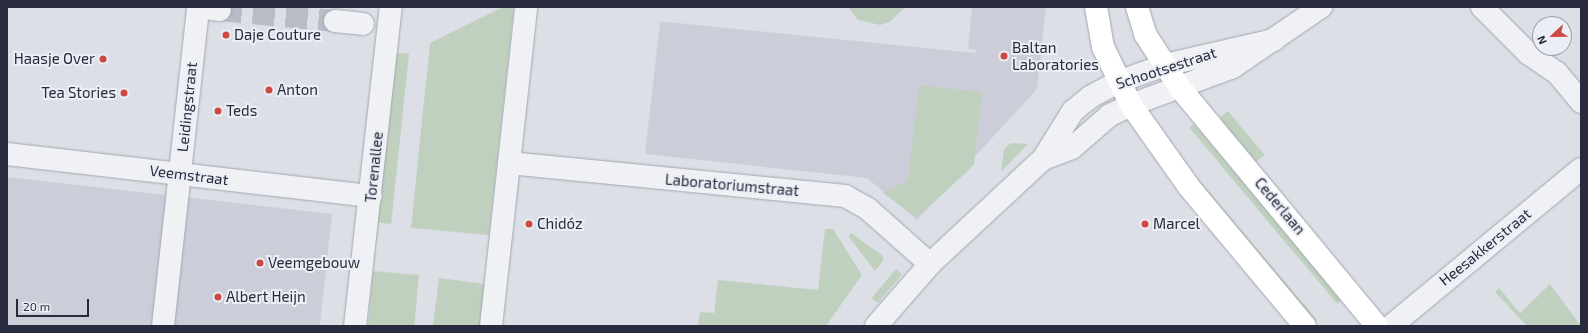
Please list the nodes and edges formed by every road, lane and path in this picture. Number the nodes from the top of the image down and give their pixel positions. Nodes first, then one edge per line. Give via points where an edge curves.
1 (198, 7) edge
2 (391, 7) edge
3 (526, 7) edge
4 (1096, 7) edge
5 (1137, 7) edge
6 (1320, 7) edge
7 (1482, 7) edge
8 (220, 10) dead end
9 (335, 22) tunnel mouth
10 (363, 24) dead end
11 (1274, 40) junction
12 (1165, 65) junction
13 (1118, 82) junction
14 (1180, 88) junction
15 (1581, 102) edge
16 (1131, 105) junction
17 (7, 154) edge
18 (1043, 159) junction
19 (509, 163) junction
20 (1581, 169) edge
21 (180, 174) junction
22 (371, 196) junction
23 (930, 264) junction
24 (163, 326) edge
25 (355, 326) edge
26 (491, 326) edge
27 (876, 326) edge
28 (1305, 326) edge
29 (1377, 326) edge
30 (1391, 326) edge

1 - 8 street
1 - 21 street, Leidingstraat
2 - 22 street, Torenallee
3 - 19 street
4 - 13 main road via 1100,39
5 - 12 main road, Cederlaan via 1145,34
6 - 11 street, Schootsestraat
7 - 15 street via 1529,54 1557,73
9 - 10 street
11 - 12 street, Schootsestraat
11 - 14 street, Schootsestraat via 1216,76
12 - 13 street, Schootsestraat
12 - 14 main road, Cederlaan
13 - 16 main road
13 - 18 street, Schootsestraat via 1073,111
14 - 16 street, Schootsestraat
14 - 29 main road, Cederlaan
16 - 18 street, Schootsestraat via 1110,116 1072,148
16 - 28 main road via 1189,188
17 - 21 street, Veemstraat
18 - 23 street, Schootsestraat
19 - 23 street, Laboratoriumstraat via 845,196 868,209
19 - 26 street
20 - 30 street, Heesakkerstraat
21 - 22 street, Veemstraat
21 - 24 street, Leidingstraat
22 - 25 street, Torenallee
23 - 27 street, Schootsestraat

